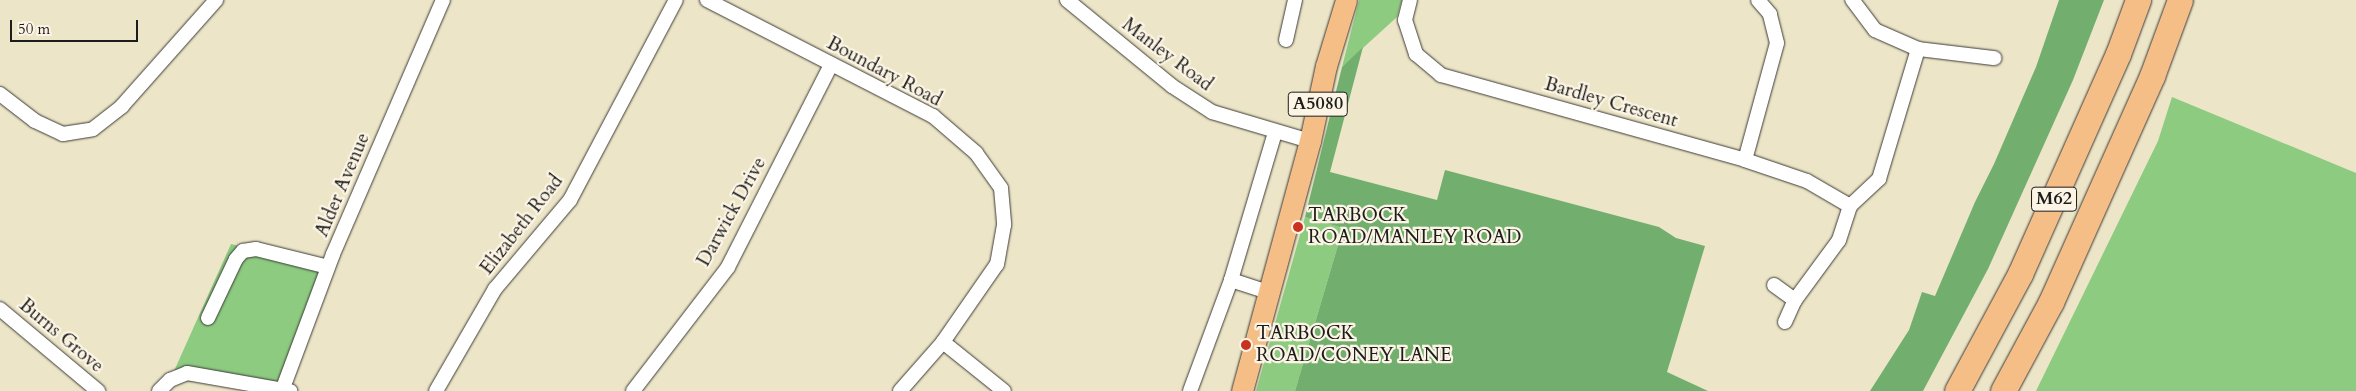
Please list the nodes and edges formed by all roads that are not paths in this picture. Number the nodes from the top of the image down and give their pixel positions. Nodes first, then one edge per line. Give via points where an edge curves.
1 (216, 0) edge
2 (444, 0) edge
3 (676, 0) edge
4 (707, 0) edge
5 (1067, 0) edge
6 (1294, 0) edge
7 (1346, 0) edge
8 (1410, 0) edge
9 (1758, 0) edge
10 (1852, 0) edge
11 (2138, 0) edge
12 (2180, 0) edge
13 (1286, 40) dead end
14 (1918, 49) junction
15 (1994, 58) dead end
16 (831, 65) junction
17 (0, 94) edge
18 (1275, 132) junction
19 (1310, 141) junction
20 (1745, 160) junction
21 (1850, 206) junction
22 (328, 267) junction
23 (1231, 280) junction
24 (1774, 285) dead end
25 (1269, 292) junction
26 (1795, 300) junction
27 (0, 309) edge
28 (208, 318) dead end
29 (1785, 322) dead end
30 (943, 342) junction
31 (286, 390) edge
32 (98, 391) edge
33 (159, 391) edge
34 (436, 391) edge
35 (632, 391) edge
36 (900, 391) edge
37 (1004, 391) edge
38 (1190, 391) edge
39 (1242, 391) edge
40 (1957, 391) edge
41 (2003, 391) edge

1 - 17 street via 122,106 93,129 62,134 35,121
2 - 22 street, Alder Avenue
3 - 34 street, Elizabeth Road via 570,200 495,289
4 - 16 street, Boundary Road
5 - 18 street, Manley Road via 1172,86 1212,112
6 - 13 street
7 - 19 main road, A5080 via 1326,66
8 - 20 street, Bardley Crescent via 1405,20 1416,54 1441,75
9 - 20 street via 1770,14 1777,43
10 - 14 street via 1876,30
11 - 40 highway, M62 via 2118,54 2020,274
12 - 41 highway, M62 via 2152,76 2051,302
14 - 15 street
14 - 21 street via 1879,179
16 - 30 street, Boundary Road via 933,116 976,153 1001,188 1004,225 997,264
16 - 35 street, Darwick Drive via 728,267
18 - 19 street, Manley Road
18 - 23 street
19 - 25 main road, A5080
20 - 21 street, Bardley Crescent via 1807,181
21 - 26 street via 1839,240
22 - 28 street via 256,249 243,251 236,259
22 - 31 street, Alder Avenue
23 - 25 street
23 - 38 street
24 - 26 street
25 - 39 main road, A5080
26 - 29 street
27 - 32 street, Burns Grove
30 - 36 street, Boundary Road
30 - 37 street
31 - 33 street via 186,373 170,380

